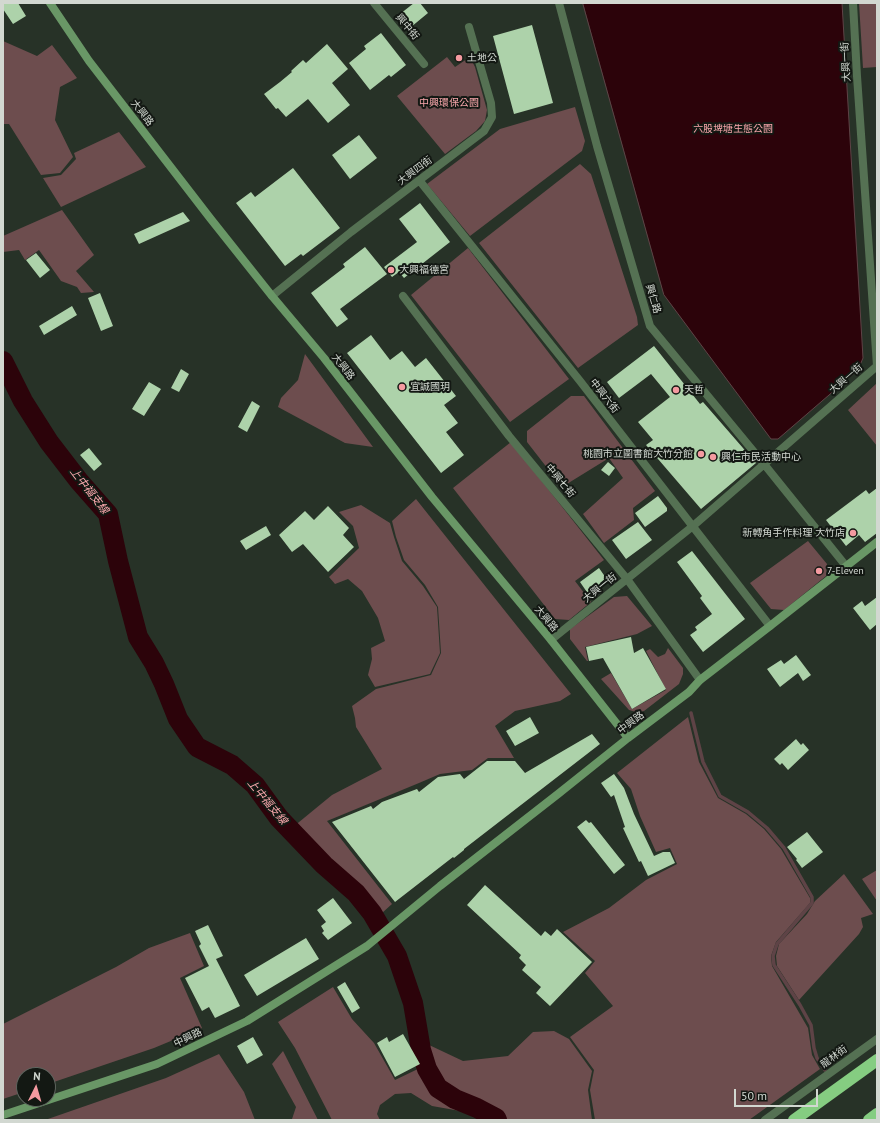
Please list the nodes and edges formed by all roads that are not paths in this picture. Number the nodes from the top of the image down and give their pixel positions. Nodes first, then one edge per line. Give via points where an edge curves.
1 (50, 3) edge
2 (374, 3) edge
3 (559, 3) edge
4 (853, 3) edge
5 (469, 27) dead end
6 (424, 64) dead end
7 (419, 180) junction
8 (272, 296) junction
9 (403, 296) dead end
10 (764, 464) junction
11 (693, 526) junction
12 (877, 542) edge
13 (846, 566) junction
14 (627, 579) junction
15 (770, 626) junction
16 (551, 640) junction
17 (700, 680) junction
18 (628, 738) junction
19 (877, 1039) edge
20 (877, 1060) edge
21 (877, 1114) edge
22 (3, 1115) edge
23 (765, 1120) edge
24 (794, 1120) edge
25 (869, 1120) edge

1 - 8 street, 大興路 via 89,61
2 - 6 street, 興中街
3 - 10 street, 興仁路 via 597,146 650,326
4 - 10 street, 大興一街 via 877,366
5 - 7 street, 大興四街 via 491,103 492,117 484,131
7 - 8 street, 大興四街
7 - 11 street, 中興六街
8 - 16 street, 大興路 via 324,358 432,497
9 - 14 street, 中興七街 via 509,436
10 - 11 street, 大興一街
10 - 13 street, 興仁路
11 - 14 street, 大興一街
11 - 15 street, 中興六街
12 - 13 street, 中興路
13 - 15 street, 中興路
14 - 16 street, 大興一街
14 - 17 street, 中興七街
15 - 17 street, 中興路
16 - 18 street, 大興路
17 - 18 street, 中興路 via 689,692
18 - 22 street, 中興路 via 367,946 247,1021 157,1064
19 - 23 street, 龍林街
20 - 24 highway
21 - 25 highway

